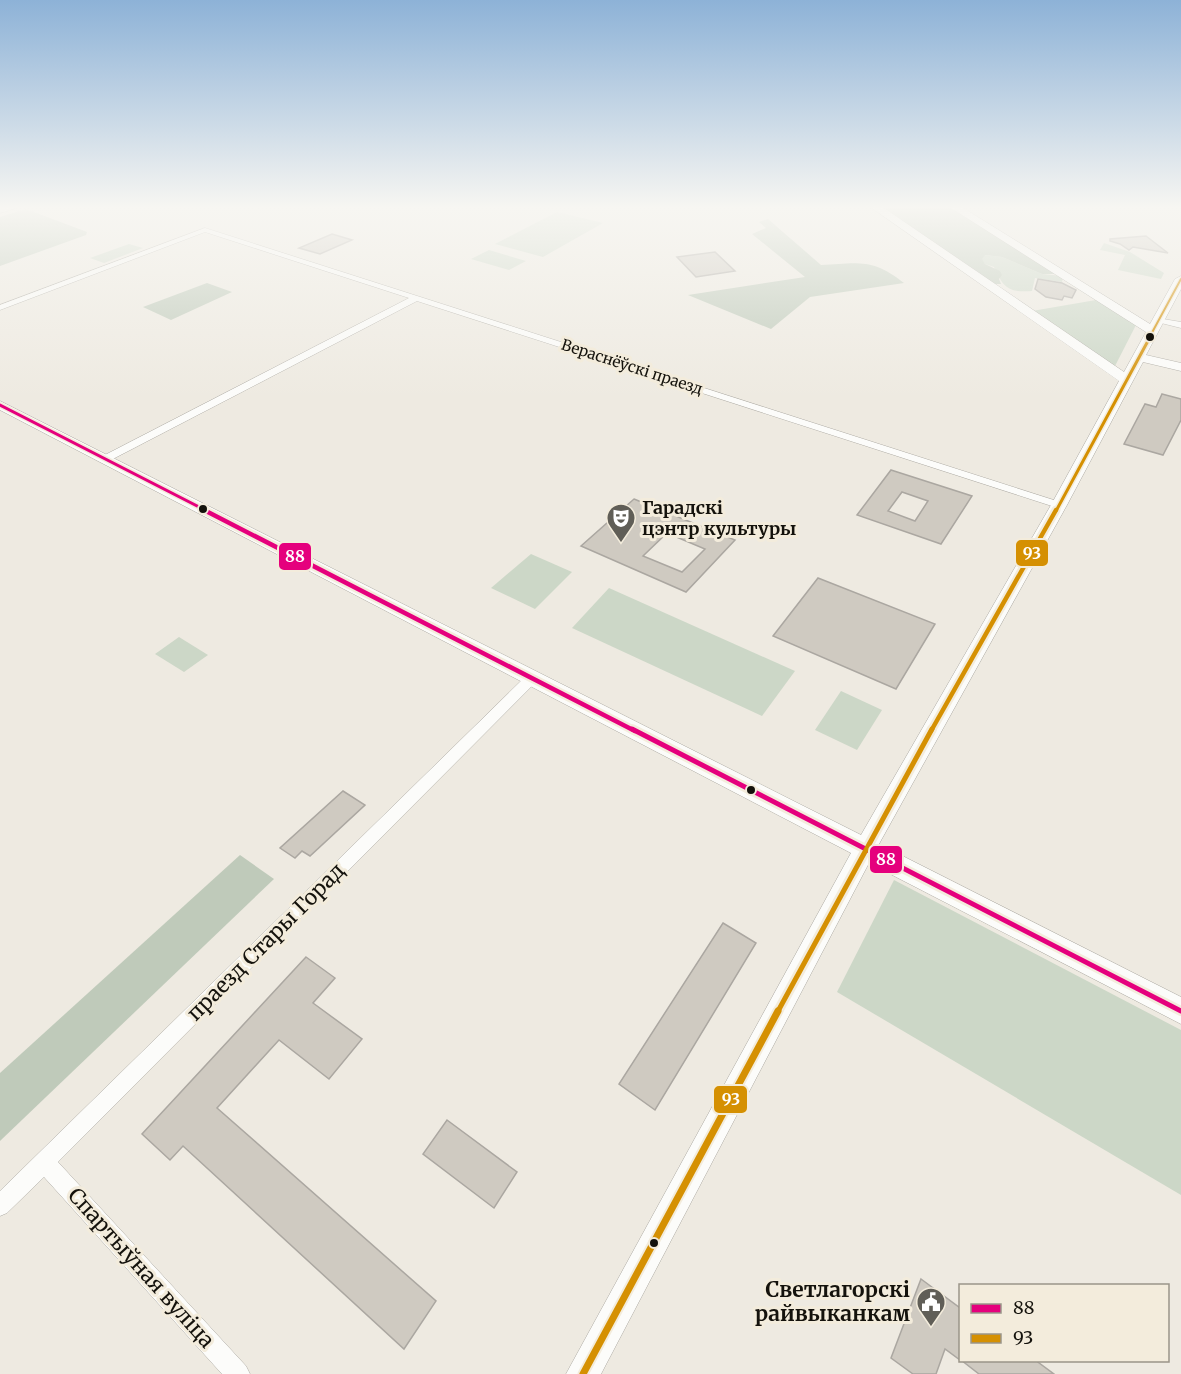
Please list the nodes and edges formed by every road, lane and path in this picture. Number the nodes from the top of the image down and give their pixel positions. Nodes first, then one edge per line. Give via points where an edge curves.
1 (100, 270) edge
2 (329, 270) edge
3 (967, 270) edge
4 (1066, 270) edge
5 (1181, 279) edge
6 (416, 298) junction
7 (0, 308) edge
8 (1165, 326) edge
9 (1140, 357) junction
10 (1181, 367) edge
11 (1127, 380) junction
12 (0, 405) edge
13 (105, 459) junction
14 (1059, 505) junction
15 (532, 678) junction
16 (865, 849) junction
17 (1181, 1011) edge
18 (44, 1162) junction
19 (0, 1206) edge
20 (238, 1374) edge
21 (583, 1374) edge

1 - 7 street, Вераснёўскі праезд
2 - 6 street, Вераснёўскі праезд
3 - 11 street
4 - 8 street
5 - 8 street
6 - 13 street
6 - 14 street, Вераснёўскі праезд
8 - 9 street
9 - 10 street
9 - 11 street
11 - 14 street
12 - 13 street
13 - 15 street
14 - 16 street
15 - 16 street
15 - 18 street, праезд Стары Горад
16 - 17 street
16 - 21 street
18 - 19 street, праезд Стары Горад
18 - 20 street, Спартыўная вуліца

